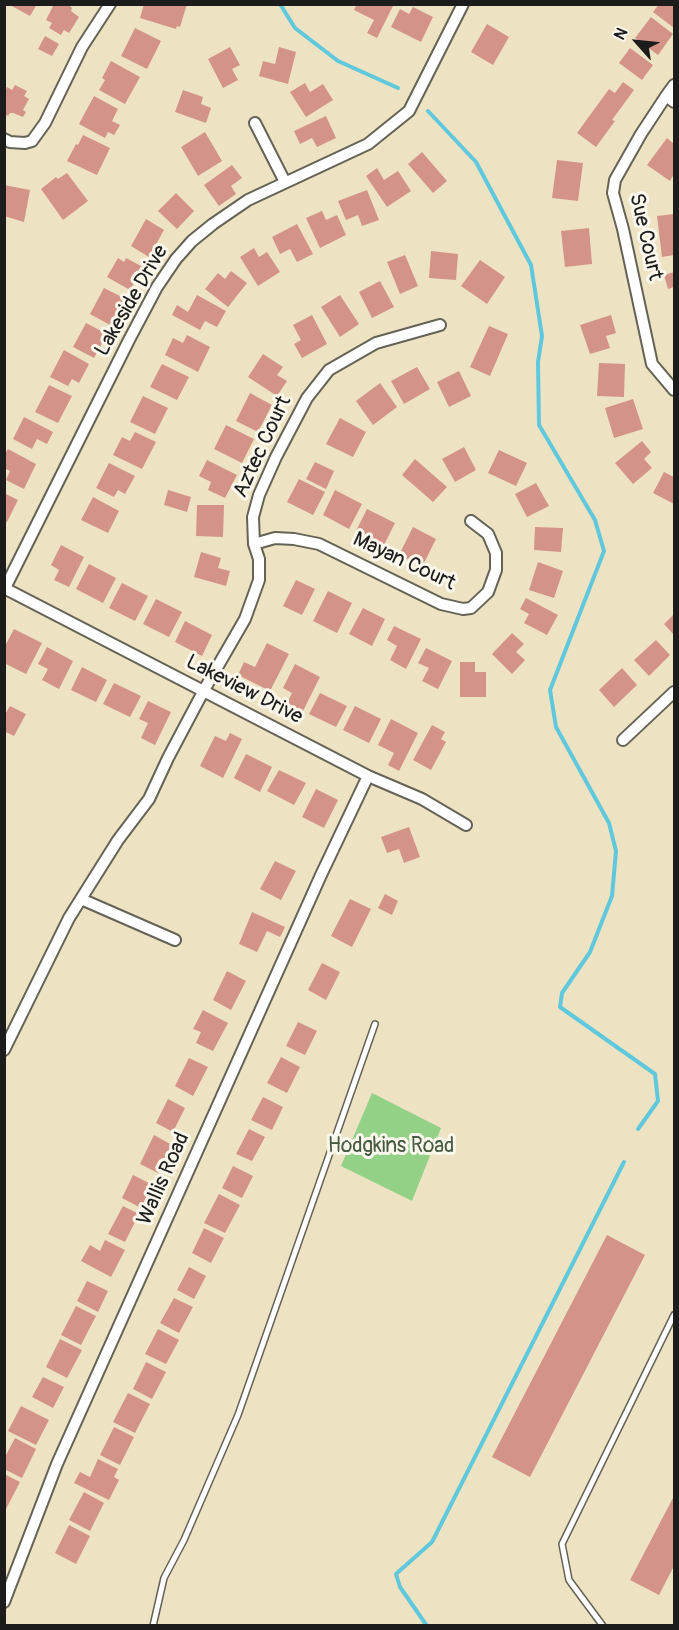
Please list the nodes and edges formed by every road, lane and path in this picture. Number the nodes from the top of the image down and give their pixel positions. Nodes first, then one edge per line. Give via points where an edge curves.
1 (110, 4) edge
2 (463, 4) edge
3 (675, 85) edge
4 (670, 99) edge
5 (255, 123) dead end
6 (4, 139) edge
7 (285, 182) junction
8 (441, 325) dead end
9 (675, 390) edge
10 (471, 521) dead end
11 (254, 544) junction
12 (5, 588) edge
13 (204, 690) junction
14 (675, 692) edge
15 (623, 740) dead end
16 (368, 776) junction
17 (466, 825) dead end
18 (81, 899) junction
19 (175, 940) dead end
20 (375, 1024) dead end
21 (4, 1050) edge
22 (675, 1315) edge
23 (4, 1602) edge
24 (153, 1626) edge
25 (603, 1626) edge

1 - 6 street via 82,47 45,123 32,141
2 - 7 street, Lakeside Drive via 409,111 368,144
3 - 4 street, Sue Court
4 - 9 street, Sue Court via 641,135 615,180 613,194 652,364
5 - 7 street
7 - 12 street, Lakeside Drive via 248,200 213,224 176,259 129,340
8 - 11 street, Aztec Court via 376,343 329,370 307,398 259,495 253,517
10 - 11 street, Mayan Court via 488,534 496,553 496,570 488,592 471,608 463,609 441,604 319,544 275,538
11 - 13 street, Aztec Court via 259,580 253,600
12 - 13 street, Lakeview Drive
13 - 16 street, Lakeview Drive
13 - 18 street, Aztec Court via 149,799
14 - 15 street
16 - 17 street, Lakeview Drive via 422,799
16 - 23 street, Wallis Road via 57,1464
18 - 19 street
18 - 21 street, Aztec Court
20 - 24 lane via 242,1404 164,1578
22 - 25 lane via 562,1544 569,1580

